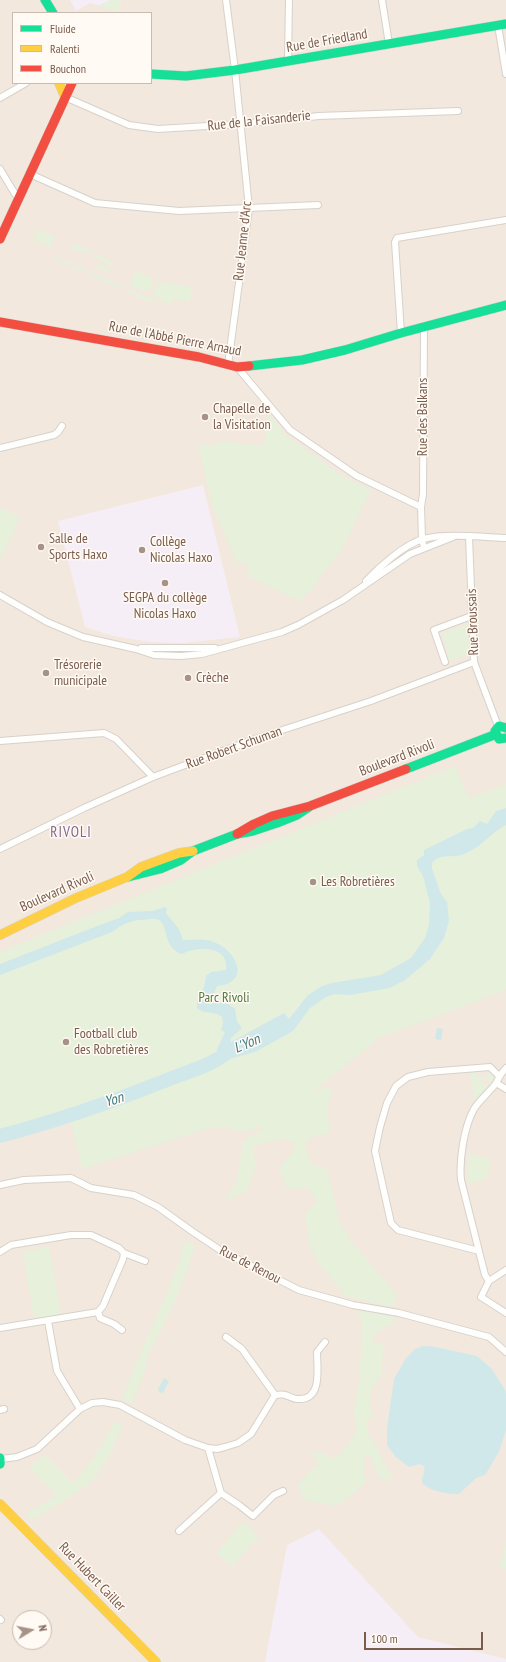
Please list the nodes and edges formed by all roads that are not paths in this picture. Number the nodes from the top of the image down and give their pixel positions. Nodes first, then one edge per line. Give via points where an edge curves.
1 (45, 0) edge
2 (226, 0) edge
3 (288, 0) edge
4 (382, 0) edge
5 (52, 12) edge
6 (502, 24) edge
7 (389, 44) junction
8 (288, 61) junction
9 (235, 70) junction
10 (152, 74) edge
11 (506, 74) edge
12 (24, 84) edge
13 (59, 84) edge
14 (72, 84) edge
15 (65, 97) junction
16 (0, 98) edge
17 (458, 111) dead end
18 (240, 124) junction
19 (0, 168) edge
20 (30, 174) junction
21 (19, 197) junction
22 (318, 205) dead end
23 (249, 208) junction
24 (506, 220) edge
25 (0, 239) edge
26 (506, 305) edge
27 (0, 322) edge
28 (424, 327) junction
29 (401, 334) junction
30 (232, 366) junction
31 (62, 426) dead end
32 (0, 448) edge
33 (421, 507) junction
34 (453, 537) junction
35 (469, 537) junction
36 (506, 538) edge
37 (422, 541) junction
38 (432, 544) junction
39 (410, 554) junction
40 (361, 586) junction
41 (0, 595) edge
42 (474, 615) junction
43 (445, 662) dead end
44 (474, 662) junction
45 (502, 727) edge
46 (494, 735) junction
47 (506, 738) edge
48 (0, 741) edge
49 (153, 777) junction
50 (0, 849) edge
51 (0, 935) edge
52 (506, 1068) edge
53 (498, 1075) junction
54 (496, 1083) junction
55 (506, 1089) edge
56 (0, 1185) edge
57 (479, 1251) junction
58 (0, 1252) edge
59 (124, 1253) junction
60 (145, 1261) dead end
61 (505, 1272) edge
62 (489, 1281) junction
63 (98, 1312) junction
64 (506, 1313) edge
65 (48, 1321) junction
66 (0, 1328) edge
67 (122, 1330) dead end
68 (226, 1337) dead end
69 (325, 1342) dead end
70 (506, 1352) edge
71 (275, 1395) junction
72 (80, 1409) junction
73 (208, 1448) junction
74 (0, 1459) edge
75 (0, 1464) edge
76 (283, 1491) dead end
77 (221, 1493) junction
78 (0, 1504) edge
79 (4, 1511) edge
80 (179, 1531) dead end
81 (156, 1662) edge

1 - 5 street
2 - 9 street, Rue Jeanne d'Arc
3 - 8 street
4 - 7 street
6 - 7 street, Rue de Friedland
6 - 11 street
7 - 8 street, Rue de Friedland
8 - 9 street, Rue de Friedland
9 - 10 street, Rue de Friedland via 186,76
9 - 18 street, Rue Jeanne d'Arc
12 - 16 street
13 - 15 street
14 - 15 street
15 - 18 street, Rue de la Faisanderie via 129,125 158,129
15 - 20 street
17 - 18 street, Rue de la Faisanderie via 319,116
18 - 23 street, Rue Jeanne d'Arc
19 - 21 street
20 - 21 street
20 - 23 street via 95,203 179,211
21 - 25 street
22 - 23 street
23 - 30 street, Rue Jeanne d'Arc
24 - 29 street via 397,238 395,242
26 - 28 street, Rue de l'Abbé Pierre Arnaud
27 - 30 street, Rue de l'Abbé Pierre Arnaud via 199,357
28 - 29 street, Rue de l'Abbé Pierre Arnaud
28 - 33 street, Rue des Balkans
29 - 30 street, Rue de l'Abbé Pierre Arnaud via 302,360
30 - 33 street via 290,430 356,476
31 - 32 street via 54,435
33 - 37 street, Rue des Balkans
34 - 35 street
34 - 37 street via 437,537
34 - 38 street
35 - 36 street
35 - 42 street, Rue Broussais
37 - 38 street
37 - 39 street
37 - 40 street via 391,558
38 - 39 street
39 - 40 street via 380,576
40 - 41 street via 344,600 298,625 282,632 223,648 136,648 104,642 74,634 33,615
42 - 43 street via 434,630
42 - 44 street, Rue Broussais
44 - 45 street, Rue Broussais
44 - 49 street, Rue Robert Schuman via 371,702 255,739
45 - 46 street via 494,731
46 - 47 street via 499,740
46 - 51 street, Boulevard Rivoli via 310,806 295,808 250,825 236,834 193,852 179,853 157,860 127,877 63,904
48 - 49 street via 104,733 116,739
49 - 50 street, Rue Robert Schuman
52 - 53 street
53 - 54 street
53 - 57 street via 490,1068 428,1072 408,1077 396,1086 387,1103 375,1151 391,1223 398,1230
54 - 55 street
54 - 57 street via 474,1109 460,1165 461,1180
56 - 70 street, Rue de Renou via 24,1180 71,1178 91,1188 134,1195 158,1207 220,1250 299,1290 353,1306 400,1313 489,1337
57 - 62 street
58 - 59 street via 11,1245 71,1235 92,1235
59 - 60 street
59 - 63 street via 103,1306
61 - 62 street
62 - 64 street via 481,1296
63 - 65 street
63 - 67 street via 100,1318
65 - 66 street
65 - 72 street via 57,1371
68 - 71 street via 242,1349
69 - 71 street via 316,1352 318,1382 313,1393 296,1399
71 - 73 street via 251,1434 238,1443 217,1449
72 - 73 street via 92,1403 120,1404 185,1440
72 - 74 street via 37,1449 16,1457
73 - 77 street
74 - 75 street
76 - 77 street via 274,1495 253,1516
77 - 80 street
78 - 79 street, Rue Hubert Cailler
79 - 81 street, Rue Hubert Cailler via 18,1521

